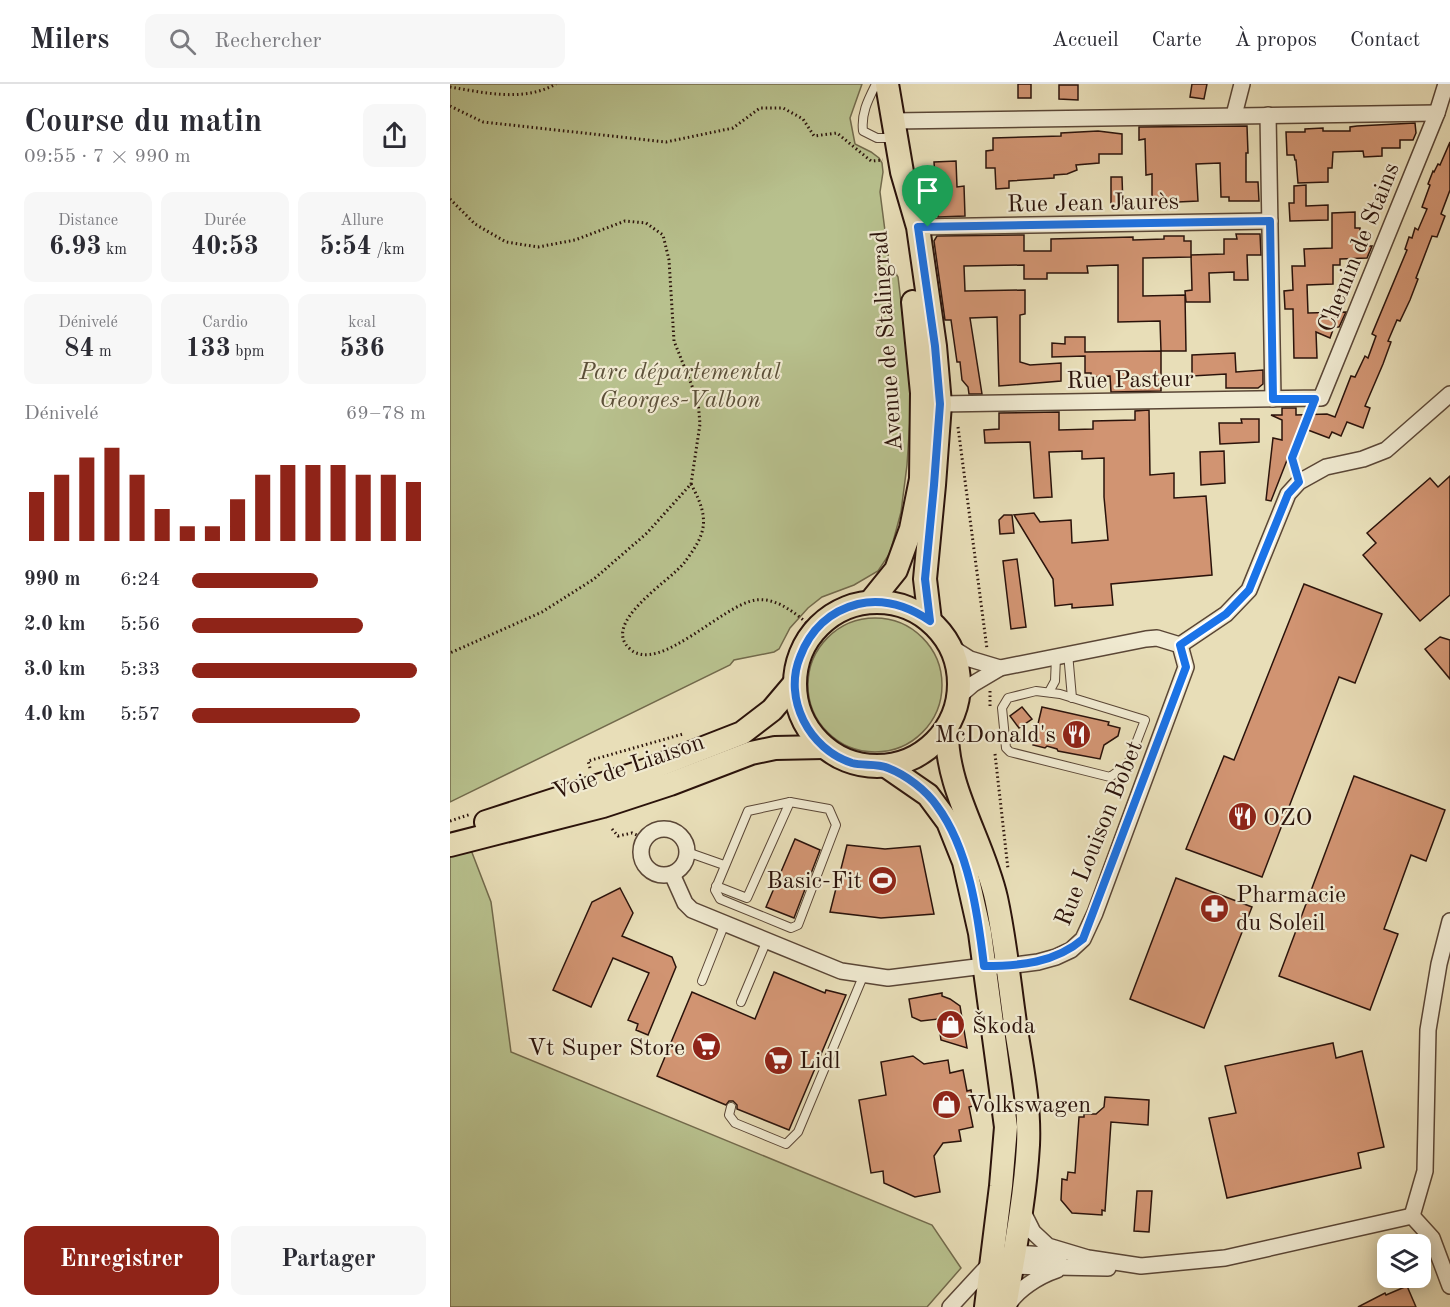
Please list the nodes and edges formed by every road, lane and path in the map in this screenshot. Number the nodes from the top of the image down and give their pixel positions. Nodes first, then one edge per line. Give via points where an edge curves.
1 (556, 84) edge
2 (876, 84) edge
3 (887, 84) edge
4 (1242, 84) edge
5 (1446, 84) edge
6 (450, 87) edge
7 (450, 106) edge
8 (1437, 113) junction
9 (1268, 115) junction
10 (1234, 116) junction
11 (898, 147) junction
12 (450, 199) edge
13 (1270, 221) junction
14 (918, 227) junction
15 (1450, 394) edge
16 (1318, 398) junction
17 (1273, 399) junction
18 (940, 404) junction
19 (1299, 482) junction
20 (691, 484) junction
21 (871, 601) junction
22 (930, 621) junction
23 (815, 630) junction
24 (1180, 645) junction
25 (951, 647) junction
26 (450, 653) edge
27 (1062, 654) junction
28 (1000, 668) junction
29 (794, 684) junction
30 (1049, 692) junction
31 (958, 697) junction
32 (1072, 698) junction
33 (947, 728) junction
34 (687, 733) dead end
35 (824, 747) junction
36 (886, 766) junction
37 (590, 768) dead end
38 (790, 802) junction
39 (612, 829) dead end
40 (450, 834) edge
41 (646, 839) junction
42 (450, 845) edge
43 (687, 852) junction
44 (724, 866) junction
45 (672, 874) junction
46 (716, 885) junction
47 (1450, 921) edge
48 (725, 922) junction
49 (767, 940) junction
50 (984, 966) junction
51 (1007, 966) junction
52 (864, 974) junction
53 (702, 981) dead end
54 (741, 1002) dead end
55 (731, 1107) dead end
56 (1021, 1203) junction
57 (1412, 1216) junction
58 (1088, 1258) junction
59 (1006, 1261) junction
60 (1141, 1266) junction
61 (1063, 1268) junction
62 (1450, 1286) edge
63 (950, 1307) edge
64 (986, 1307) edge
65 (1006, 1307) edge

1 - 6 path via 544,91 514,95
2 - 11 lane via 865,106 863,131
3 - 11 main road, Avenue de Stalingrad
4 - 10 street
5 - 8 street, Chemin de Stains
7 - 11 path via 483,122 666,142 733,128 760,108 783,108 803,118 814,136 837,133 872,161
8 - 9 street
8 - 16 street, Chemin de Stains
9 - 10 street
9 - 13 street
10 - 11 street
11 - 14 main road, Avenue de Stalingrad
11 - 21 main road, Avenue de Stalingrad via 922,393 921,479 911,529 896,570
12 - 20 path via 475,224 507,242 538,248 575,240 625,221 646,223 663,236 669,260 674,341 698,401 700,424
13 - 14 street, Rue Jean Jaurès
13 - 17 street
14 - 18 main road, Avenue de Stalingrad
15 - 19 street via 1386,450 1326,467
16 - 17 street, Rue Pasteur
16 - 19 path via 1292,458
17 - 18 street, Rue Pasteur
18 - 22 main road, Avenue de Stalingrad via 925,579
19 - 24 street via 1288,494 1249,590 1226,614
20 - 23 path via 703,506 701,534 684,563 629,615 622,629 624,643 645,655 669,650 731,610 756,600 777,603
20 - 26 path via 647,533 594,579 542,612
21 - 22 main road via 901,605
21 - 23 main road via 830,616
22 - 25 main road
23 - 29 main road via 804,646
24 - 27 street via 1157,638
24 - 51 street, Rue Louison Bobet via 1186,667 1083,939 1056,957
25 - 28 street via 970,659
25 - 31 main road via 958,672
27 - 28 street
27 - 30 lane
27 - 32 lane
28 - 31 street
29 - 35 main road via 802,719
29 - 40 main road, Voie de Liaison via 772,710 742,733 647,770
30 - 32 lane
30 - 32 lane via 1008,698 1002,708 1006,748 1110,777 1128,764 1145,720
31 - 33 main road
33 - 36 main road via 922,753
33 - 51 main road via 953,776 992,886
34 - 37 path via 588,761
35 - 36 main road via 852,762
35 - 42 main road, Voie de Liaison via 775,748 751,753 603,807
36 - 50 main road via 928,795 948,822 964,862
38 - 44 lane via 748,811
38 - 46 lane via 747,898
38 - 46 lane via 829,809 836,825 798,925 791,928 720,899
39 - 41 path via 618,836 632,833
41 - 43 street via 655,831 670,829 682,837
41 - 45 street via 642,849 645,864 657,873
43 - 44 lane
43 - 45 street via 683,865
44 - 46 lane
45 - 48 street, Rue Louison Bobet via 692,910
47 - 57 street via 1428,1030 1425,1171
48 - 49 street, Rue Louison Bobet
48 - 53 lane
49 - 52 street, Rue Louison Bobet via 841,971
49 - 54 lane
50 - 51 street, Rue Louison Bobet
50 - 52 street, Rue Louison Bobet via 888,978
50 - 59 main road via 1006,1127
51 - 56 main road via 1027,1112 1028,1145
52 - 55 lane via 798,1132 786,1144 735,1123 729,1115
56 - 58 street via 1027,1221 1048,1246
56 - 59 main road
57 - 60 street via 1225,1258
57 - 62 street via 1432,1238
58 - 59 street
58 - 60 street
59 - 61 street
59 - 63 street via 987,1268
59 - 64 main road
59 - 65 main road
60 - 61 street
61 - 65 street via 1032,1282

